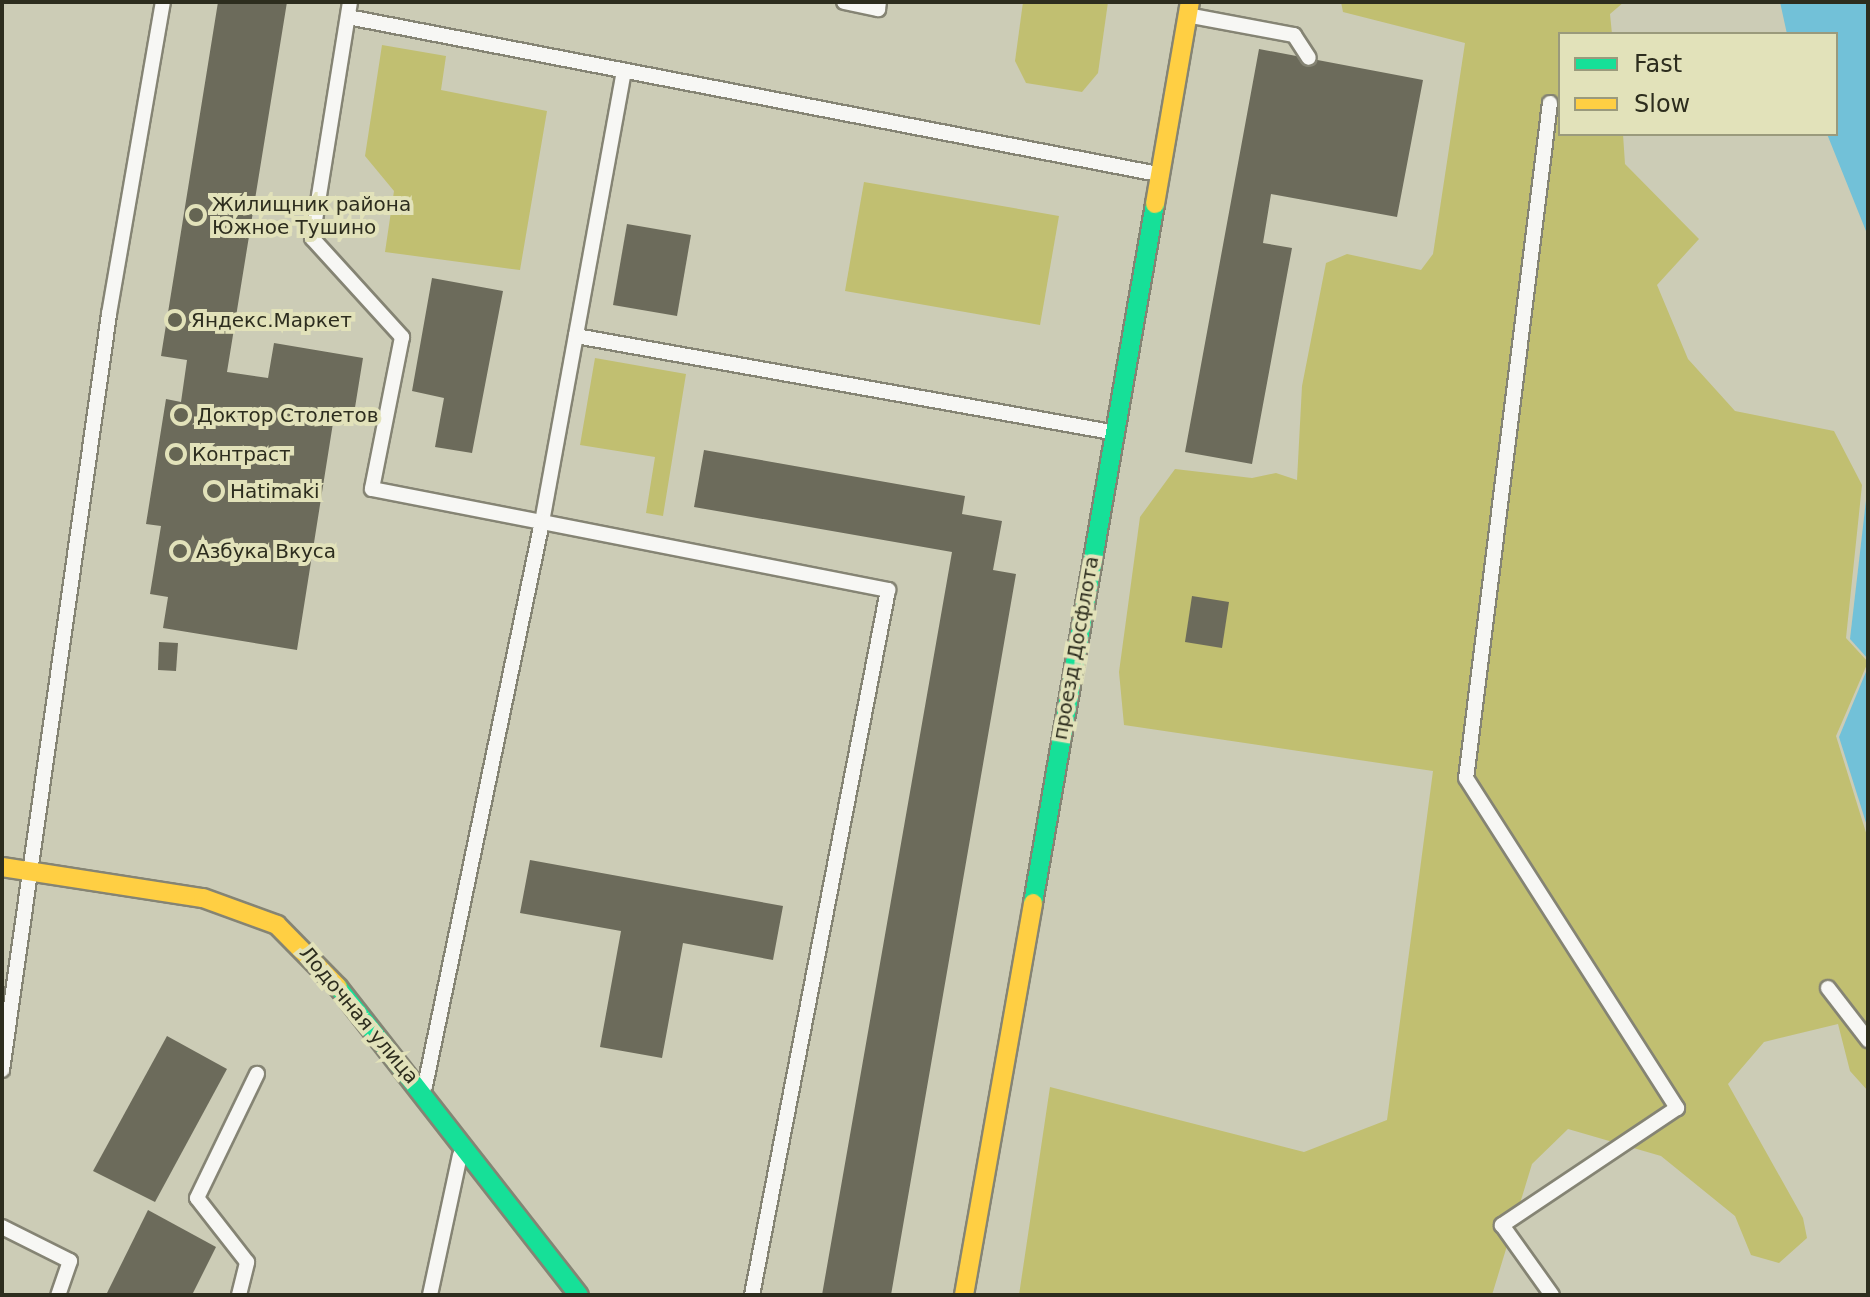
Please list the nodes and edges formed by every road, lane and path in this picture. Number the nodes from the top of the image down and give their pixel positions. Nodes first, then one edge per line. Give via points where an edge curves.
1 (163, 2) edge
2 (350, 2) edge
3 (844, 2) edge
4 (879, 2) edge
5 (1189, 9) edge
6 (348, 17) junction
7 (1309, 58) dead end
8 (624, 71) junction
9 (1550, 103) dead end
10 (1162, 175) junction
11 (576, 336) junction
12 (1115, 433) junction
13 (542, 522) junction
14 (2, 867) edge
15 (26, 870) junction
16 (1828, 988) dead end
17 (1868, 1040) edge
18 (2, 1070) edge
19 (257, 1074) dead end
20 (423, 1093) junction
21 (463, 1143) junction
22 (2, 1227) edge
23 (58, 1295) edge
24 (239, 1295) edge
25 (430, 1295) edge
26 (579, 1295) edge
27 (752, 1295) edge
28 (964, 1295) edge
29 (1552, 1295) edge

1 - 15 lane
2 - 6 lane
3 - 4 lane via 878,9
5 - 7 lane via 1294,35
5 - 10 street, проезд Досфлота
6 - 8 lane
6 - 13 lane via 312,238 402,337 372,489
8 - 10 lane
8 - 11 lane
9 - 29 lane via 1466,778 1677,1108 1502,1225
10 - 12 street, проезд Досфлота
11 - 12 lane
11 - 13 lane
12 - 28 street, проезд Досфлота
13 - 20 lane
13 - 27 lane via 888,590
14 - 15 street, Лодочная улица
15 - 18 lane
15 - 20 street, Лодочная улица via 203,898 277,925 304,947
16 - 17 lane
19 - 24 lane via 197,1198 247,1262
20 - 21 street, Лодочная улица
21 - 25 lane
21 - 26 street, Лодочная улица
22 - 23 lane via 70,1261

